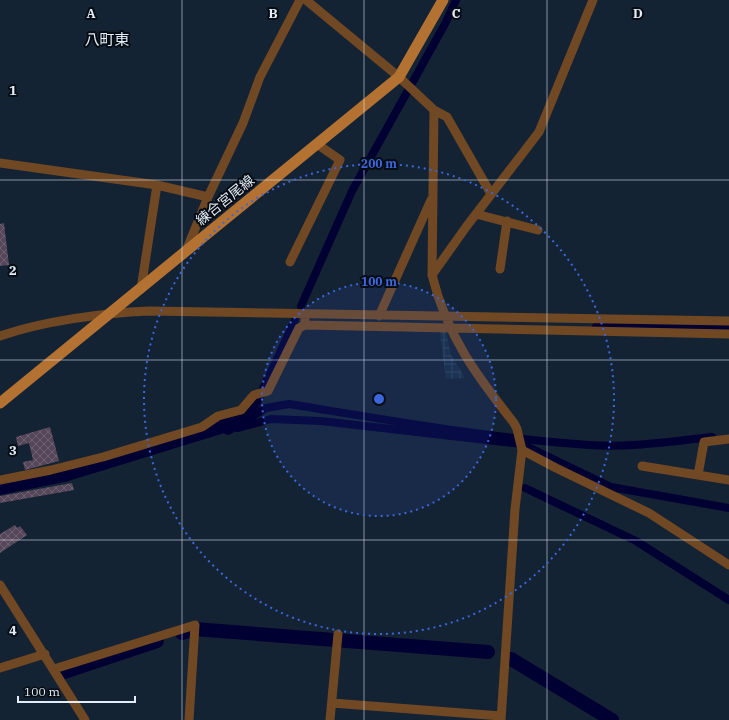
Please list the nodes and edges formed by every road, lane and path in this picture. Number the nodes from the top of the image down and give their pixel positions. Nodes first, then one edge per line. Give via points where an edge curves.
1 (300, 0) edge
2 (306, 0) edge
3 (444, 0) edge
4 (593, 0) edge
5 (398, 77) junction
6 (434, 110) junction
7 (317, 144) junction
8 (0, 163) edge
9 (157, 185) junction
10 (491, 194) junction
11 (432, 196) junction
12 (208, 197) junction
13 (476, 214) junction
14 (508, 221) junction
15 (538, 230) dead end
16 (186, 251) junction
17 (290, 262) dead end
18 (500, 269) dead end
19 (432, 275) junction
20 (140, 289) junction
21 (110, 313) junction
22 (305, 315) junction
23 (379, 316) junction
24 (446, 317) junction
25 (729, 321) edge
26 (305, 325) junction
27 (450, 328) junction
28 (729, 334) edge
29 (0, 336) edge
30 (0, 403) edge
31 (729, 439) edge
32 (521, 448) junction
33 (642, 466) dead end
34 (698, 475) junction
35 (0, 480) edge
36 (729, 480) edge
37 (729, 565) edge
38 (0, 585) edge
39 (338, 634) dead end
40 (44, 654) junction
41 (0, 668) edge
42 (54, 669) junction
43 (332, 703) junction
44 (501, 718) edge
45 (85, 720) edge
46 (190, 720) edge
47 (330, 720) edge

1 - 12 street via 260,77 243,123
2 - 5 street
3 - 5 main road, 練合宮尾線
4 - 10 street via 539,132
5 - 6 street
5 - 7 main road, 練合宮尾線
6 - 10 street via 447,117
6 - 11 street
7 - 16 main road, 練合宮尾線
7 - 17 street via 340,160
8 - 9 street
9 - 12 street
9 - 20 street
10 - 13 street
11 - 19 street
11 - 23 street
12 - 16 street
13 - 14 street
13 - 19 street
14 - 15 street
14 - 18 street
16 - 20 main road, 練合宮尾線
19 - 24 street
20 - 21 main road, 練合宮尾線
21 - 22 street via 149,311
21 - 29 street via 31,327
21 - 30 main road, 練合宮尾線
22 - 23 street
22 - 26 street
23 - 24 street
24 - 25 street
24 - 27 street
26 - 27 street
26 - 35 street via 299,328 268,392 254,395 241,410 218,416 202,427 103,457
27 - 28 street
27 - 32 street via 481,382 517,429
31 - 34 street via 704,442
32 - 37 street via 648,513
32 - 44 street
33 - 34 street
34 - 36 street
38 - 40 street
39 - 43 street
40 - 41 street
40 - 42 street
42 - 45 street
42 - 46 street via 195,625
43 - 44 street
43 - 47 street

